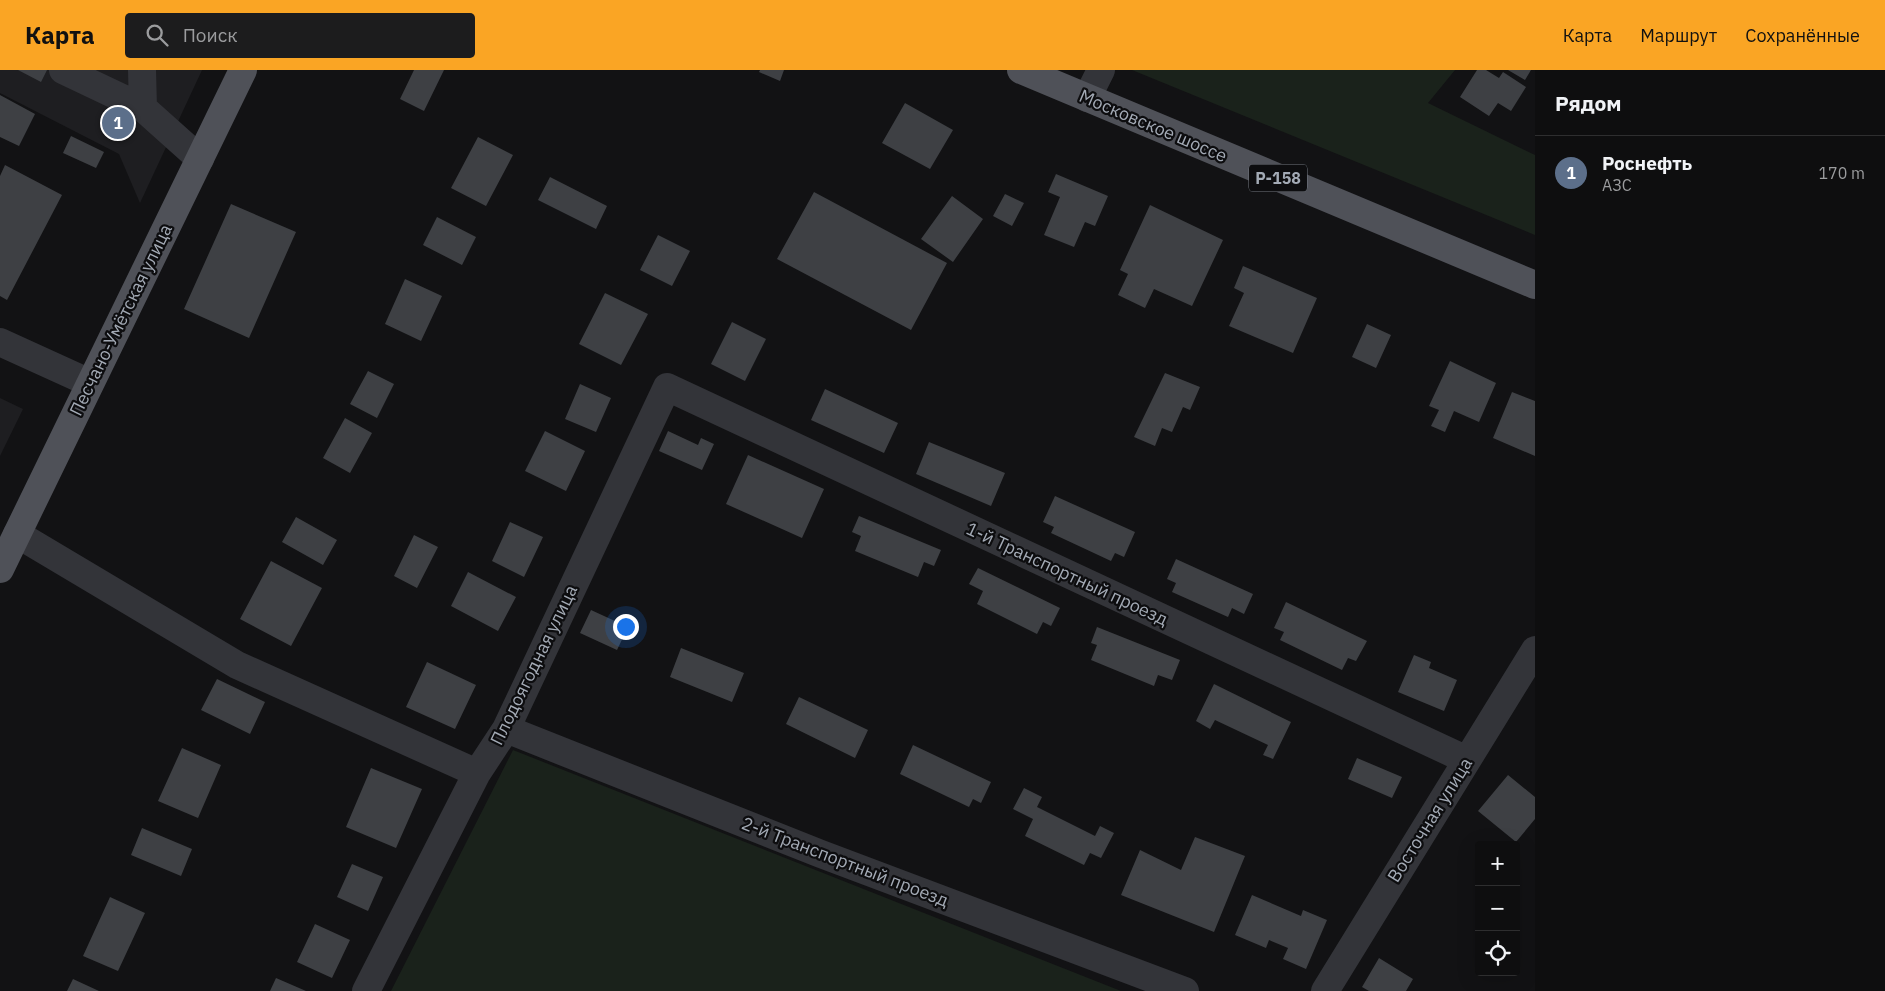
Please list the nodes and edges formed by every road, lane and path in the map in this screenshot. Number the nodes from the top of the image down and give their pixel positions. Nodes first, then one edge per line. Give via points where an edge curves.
1 (63, 70) edge
2 (142, 70) edge
3 (243, 70) edge
4 (1021, 70) edge
5 (1101, 70) edge
6 (1087, 98) junction
7 (143, 108) junction
8 (200, 159) junction
9 (1535, 285) edge
10 (0, 342) edge
11 (90, 384) junction
12 (667, 387) joint
13 (17, 534) junction
14 (0, 570) edge
15 (1535, 650) edge
16 (506, 729) junction
17 (1467, 760) junction
18 (477, 773) junction
19 (366, 991) edge
20 (1185, 991) edge
21 (1326, 991) edge

1 - 7 street
2 - 7 street
3 - 8 main road, Песчано-Умётская улица
4 - 6 main road, Московское шоссе / Р-158
5 - 6 street
6 - 9 main road, Московское шоссе / Р-158
7 - 8 street
8 - 11 main road, Песчано-Умётская улица
10 - 11 street
11 - 13 main road, Песчано-Умётская улица
12 - 16 street, Плодоягодная улица
12 - 17 street, 1-й Транспортный проезд
13 - 14 main road, Песчано-Умётская улица
13 - 18 street via 237,665
15 - 17 street, Восточная улица
16 - 18 street, Плодоягодная улица
16 - 20 street, 2-й Транспортный проезд via 821,854
17 - 21 street, Восточная улица
18 - 19 street, Плодоягодная улица

